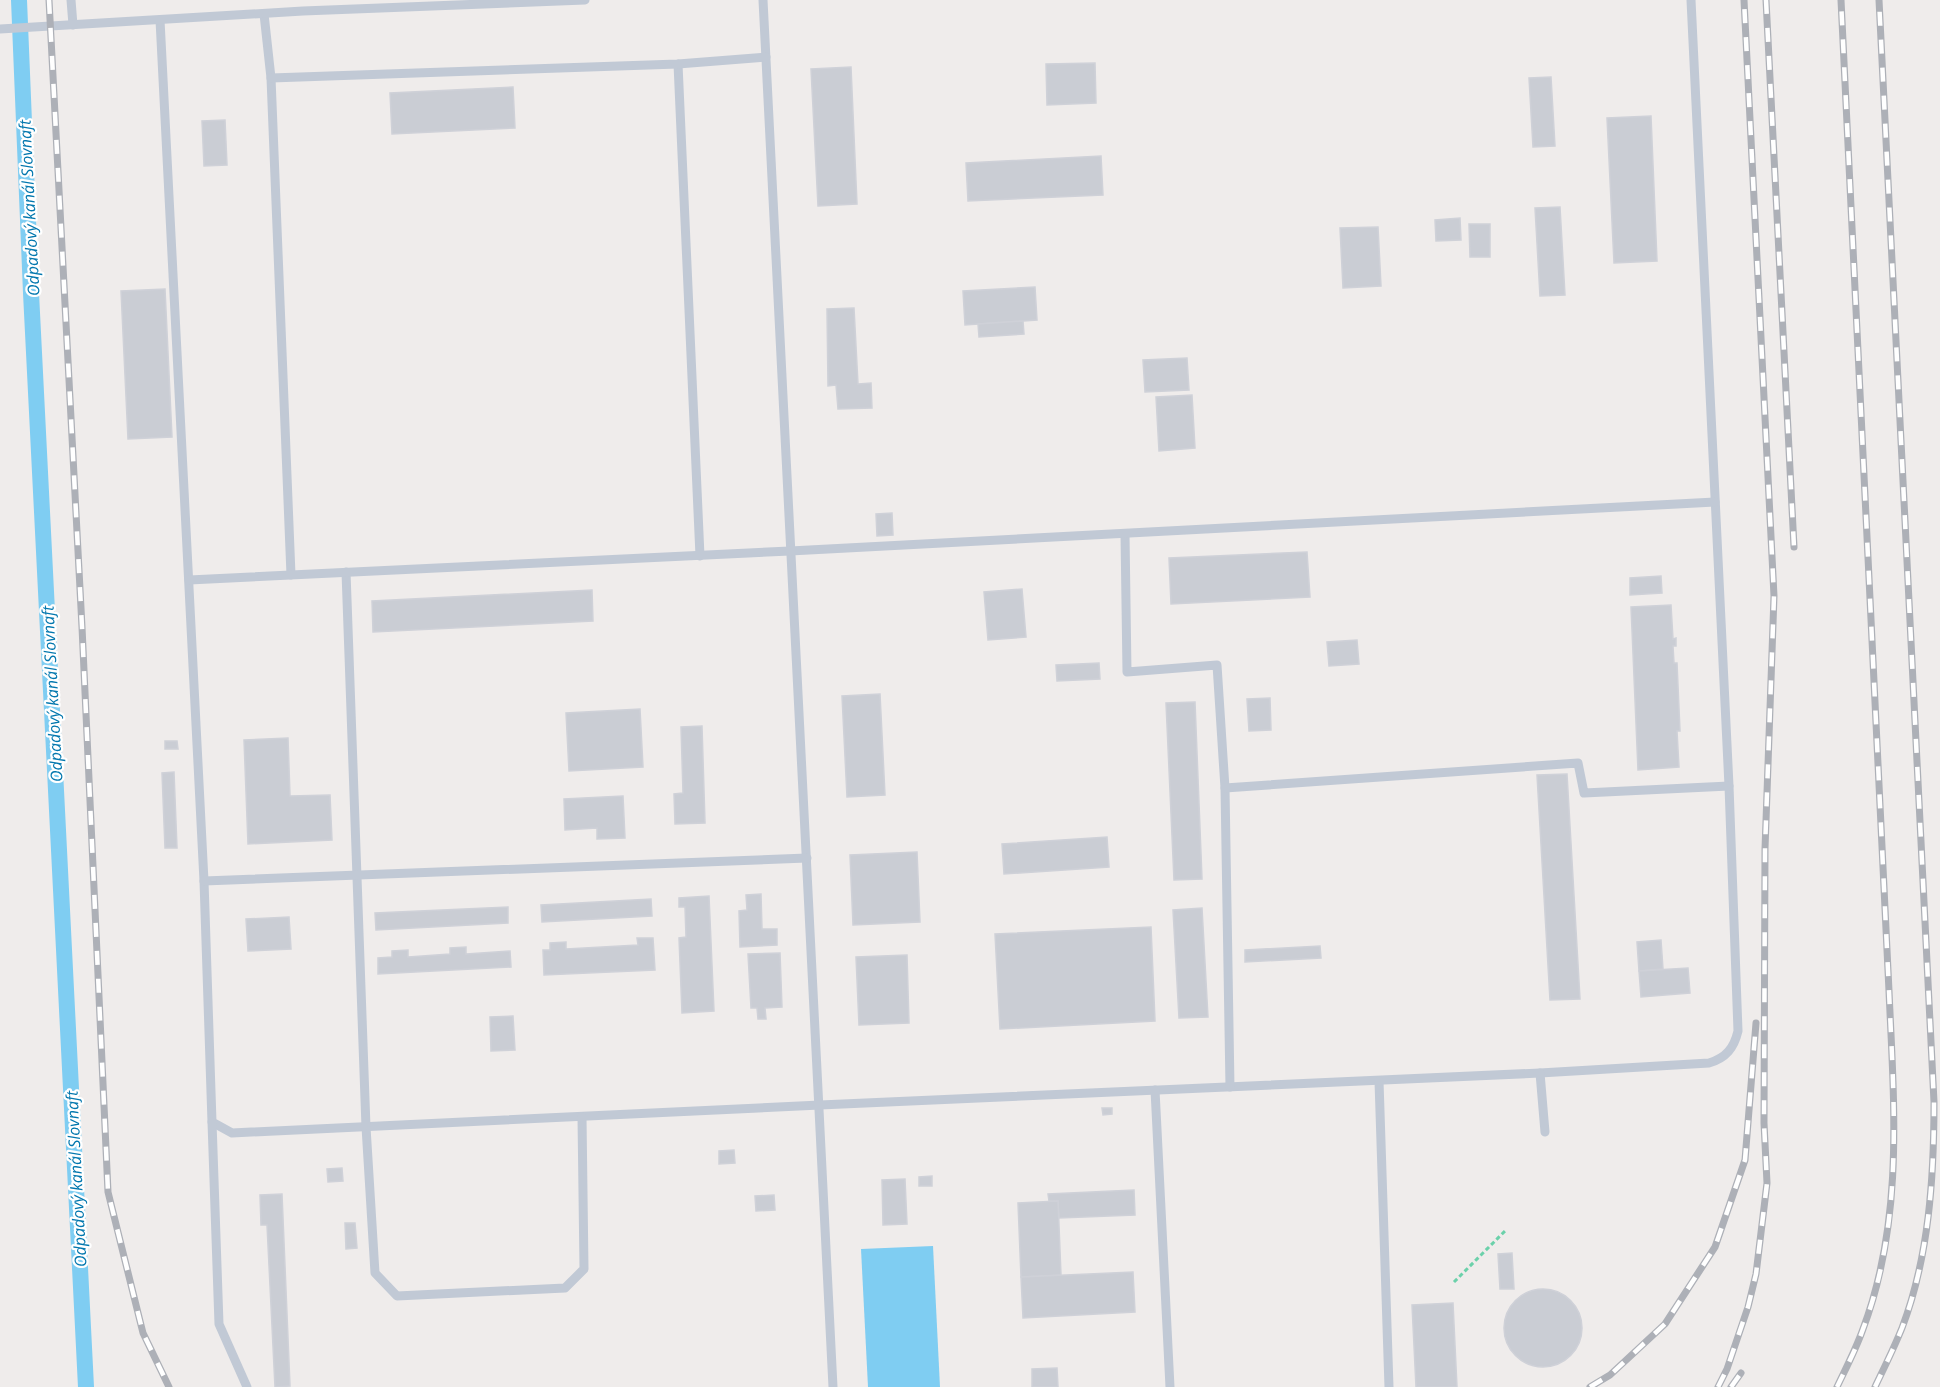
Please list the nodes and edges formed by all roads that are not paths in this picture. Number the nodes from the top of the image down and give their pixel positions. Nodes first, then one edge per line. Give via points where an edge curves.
1 (71, 0) edge
2 (303, 0) edge
3 (585, 0) edge
4 (763, 0) edge
5 (1691, 0) edge
6 (303, 11) junction
7 (264, 14) junction
8 (160, 20) junction
9 (73, 25) junction
10 (3, 28) edge
11 (766, 57) junction
12 (678, 63) junction
13 (270, 78) junction
14 (1715, 502) junction
15 (1125, 534) junction
16 (790, 551) junction
17 (700, 556) junction
18 (346, 572) junction
19 (291, 575) junction
20 (189, 580) junction
21 (1729, 786) junction
22 (1225, 788) junction
23 (807, 858) junction
24 (357, 874) junction
25 (204, 881) junction
26 (1540, 1073) junction
27 (1379, 1080) junction
28 (1230, 1087) junction
29 (1155, 1090) junction
30 (820, 1105) junction
31 (582, 1117) junction
32 (212, 1122) junction
33 (366, 1127) junction
34 (1545, 1132) dead end
35 (247, 1387) edge
36 (833, 1387) edge
37 (1170, 1387) edge
38 (1389, 1387) edge

1 - 9 lane
2 - 6 lane
3 - 6 lane
4 - 11 lane
5 - 14 lane
6 - 7 lane
7 - 8 lane
7 - 13 lane
8 - 9 lane
8 - 20 lane
9 - 10 lane
11 - 12 lane
11 - 16 lane
12 - 13 lane
12 - 17 lane
13 - 19 lane
14 - 15 lane
14 - 21 lane
15 - 16 lane
15 - 22 lane via 1127,672 1217,664
16 - 17 lane
16 - 23 lane
17 - 18 lane
18 - 19 lane
18 - 24 lane
19 - 20 lane
20 - 25 lane
21 - 22 lane via 1584,793 1578,763
21 - 26 lane via 1738,1030 1729,1052 1709,1063
22 - 28 lane
23 - 24 lane
23 - 30 lane
24 - 25 lane
24 - 33 lane
25 - 32 lane
26 - 27 lane
26 - 34 lane
27 - 28 lane
27 - 38 lane
28 - 29 lane
29 - 30 lane
29 - 37 lane
30 - 31 lane
30 - 36 lane
31 - 33 lane
31 - 33 lane via 584,1269 565,1288 397,1296 375,1274
32 - 33 lane via 232,1133
32 - 35 lane via 219,1324

